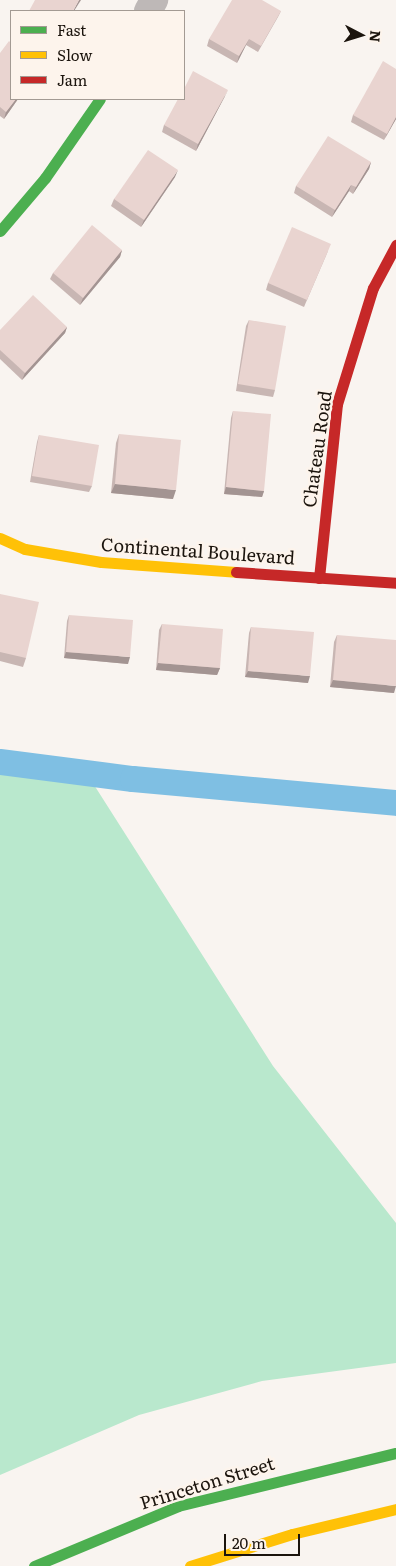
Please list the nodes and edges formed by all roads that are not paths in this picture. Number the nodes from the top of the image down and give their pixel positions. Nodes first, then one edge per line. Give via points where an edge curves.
1 (99, 100) edge
2 (0, 231) edge
3 (396, 245) edge
4 (0, 538) edge
5 (319, 578) junction
6 (396, 582) edge
7 (396, 1453) edge
8 (396, 1509) edge
9 (34, 1566) edge
10 (190, 1566) edge

1 - 2 street via 45,178
3 - 5 street, Chateau Road via 373,288 337,404
4 - 5 street, Continental Boulevard via 26,548 101,562
5 - 6 street, Continental Boulevard
7 - 9 street, Princeton Street via 178,1506
8 - 10 street

